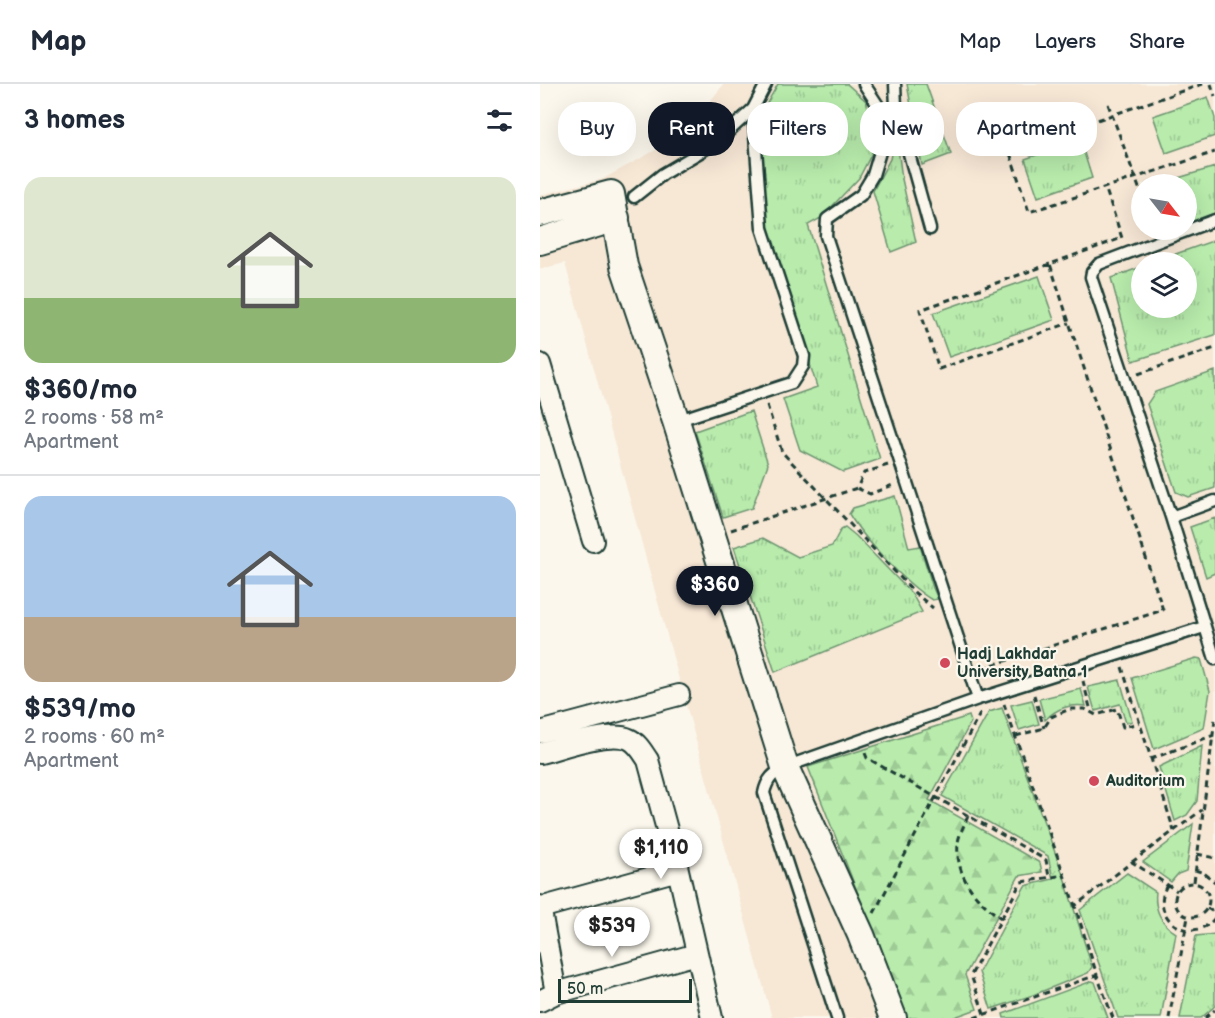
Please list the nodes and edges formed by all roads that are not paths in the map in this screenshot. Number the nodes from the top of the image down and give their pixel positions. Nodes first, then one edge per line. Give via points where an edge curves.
1 (766, 84) edge
2 (864, 84) edge
3 (895, 84) edge
4 (757, 102) edge
5 (876, 102) edge
6 (896, 102) edge
7 (747, 114) edge
8 (757, 156) edge
9 (879, 156) edge
10 (910, 156) edge
11 (622, 205) junction
12 (540, 213) edge
13 (1215, 220) edge
14 (930, 229) dead end
15 (540, 241) edge
16 (540, 364) edge
17 (676, 421) junction
18 (549, 427) edge
19 (1215, 501) edge
20 (1171, 517) junction
21 (593, 541) dead end
22 (1204, 627) junction
23 (1215, 659) edge
24 (679, 695) dead end
25 (978, 699) junction
26 (540, 732) edge
27 (540, 753) edge
28 (785, 767) junction
29 (678, 870) junction
30 (540, 907) edge
31 (697, 954) junction
32 (548, 997) edge
33 (712, 1018) edge
34 (837, 1018) edge
35 (893, 1018) edge

1 - 4 lane
2 - 5 lane
3 - 6 lane
7 - 11 lane via 717,141
8 - 17 lane via 762,228 804,356 803,366 792,383
9 - 25 lane via 861,195 828,219 826,236
10 - 14 lane
11 - 12 street
11 - 15 street
11 - 17 street via 624,266
13 - 20 lane via 1100,264 1091,277
16 - 18 street
17 - 28 street
18 - 21 street
19 - 20 lane
20 - 22 lane
22 - 23 lane
22 - 25 lane
24 - 26 street
25 - 28 lane
27 - 29 street via 606,737 629,739 640,748 648,760
28 - 34 lane via 772,775 764,793
28 - 35 street via 861,935
29 - 30 street
29 - 31 street
30 - 32 street
31 - 32 street
31 - 33 street

